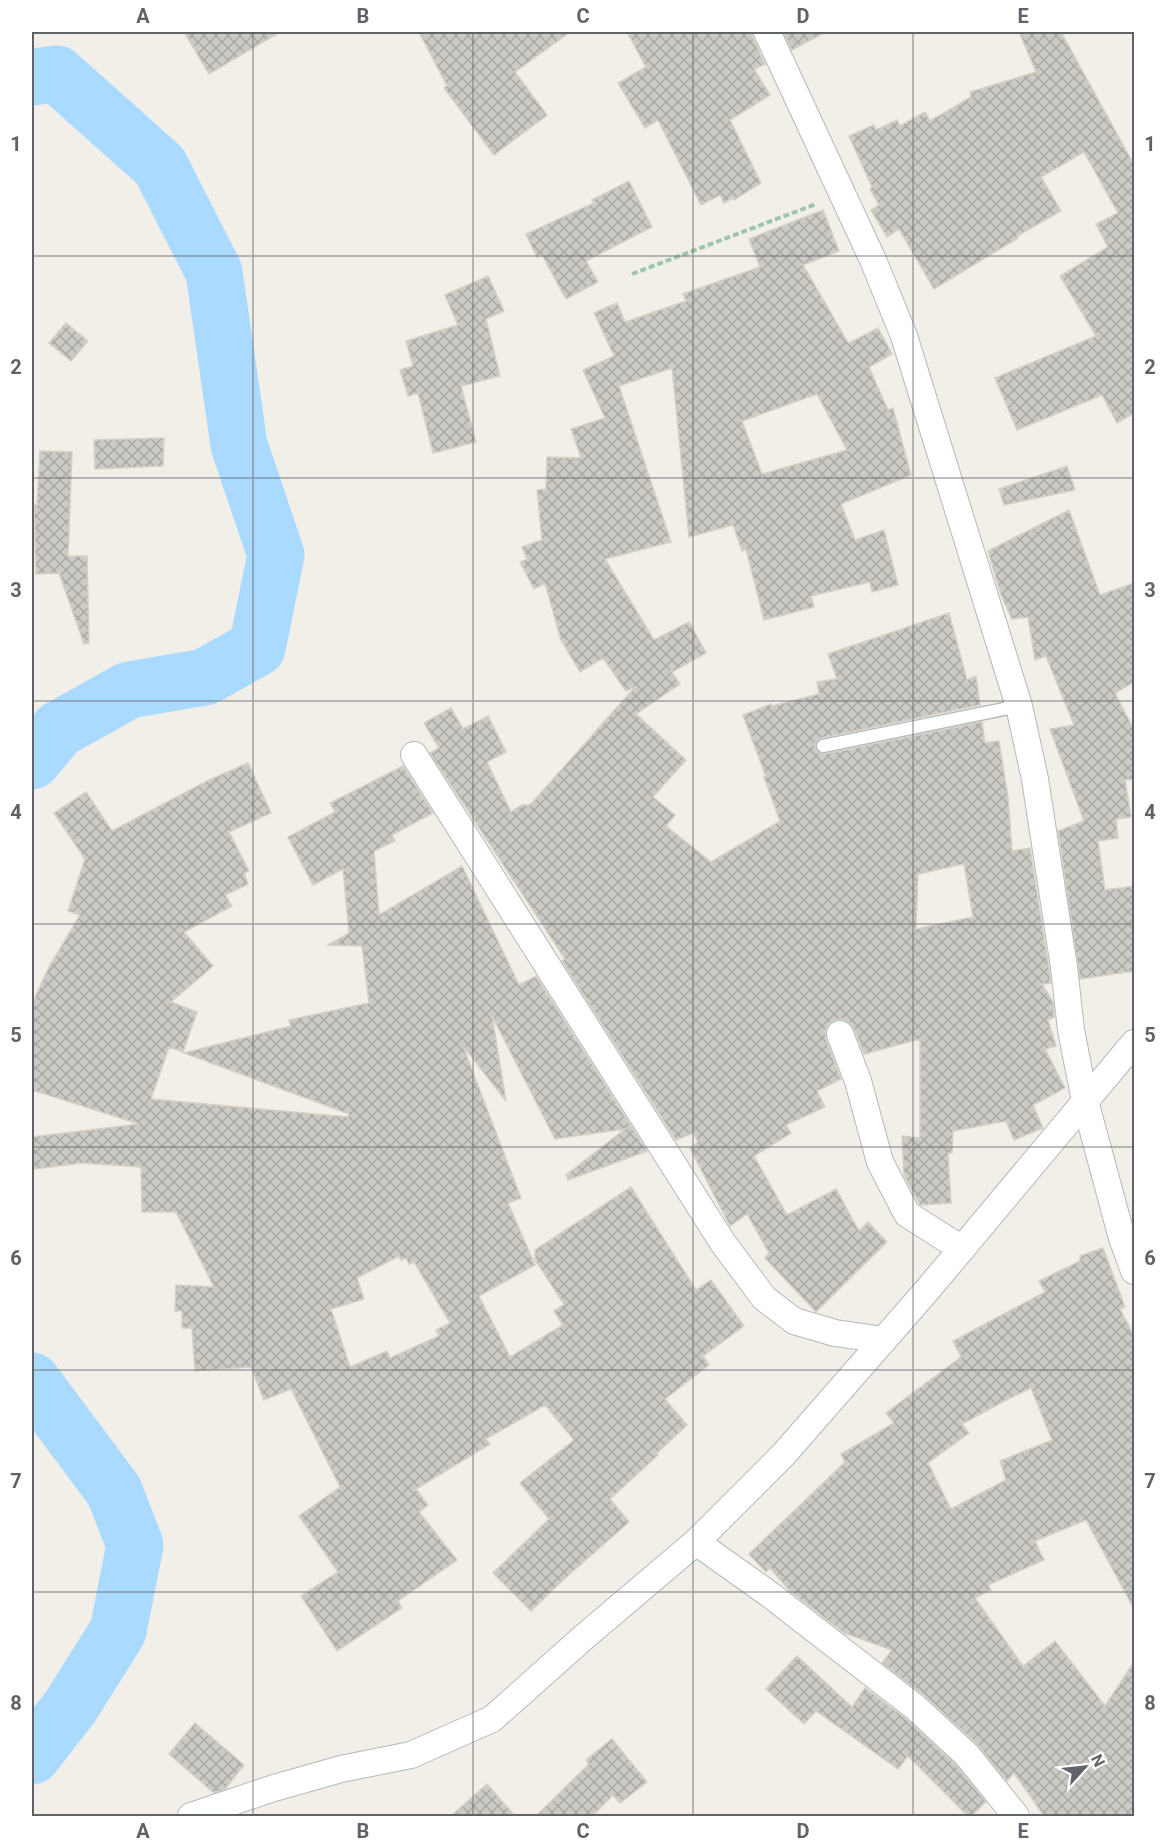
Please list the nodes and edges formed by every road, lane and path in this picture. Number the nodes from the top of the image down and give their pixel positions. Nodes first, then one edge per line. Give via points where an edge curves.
1 (767, 32) edge
2 (842, 195) junction
3 (632, 274) dead end
4 (1019, 706) junction
5 (823, 746) dead end
6 (414, 755) dead end
7 (840, 1034) dead end
8 (1134, 1043) edge
9 (1085, 1101) junction
10 (962, 1249) junction
11 (1134, 1271) edge
12 (884, 1340) junction
13 (696, 1542) junction
14 (191, 1816) edge
15 (1016, 1816) edge

1 - 2 street
2 - 3 path
2 - 4 street via 904,336
4 - 5 lane
4 - 9 street via 1035,779
6 - 12 street via 723,1243 764,1298 794,1321 835,1333
7 - 10 street via 858,1081 880,1162 907,1214
8 - 9 street
9 - 10 street
9 - 11 street
10 - 12 street
12 - 13 street via 784,1455
13 - 14 street via 492,1719 411,1755 330,1772
13 - 15 street via 915,1707 967,1755

